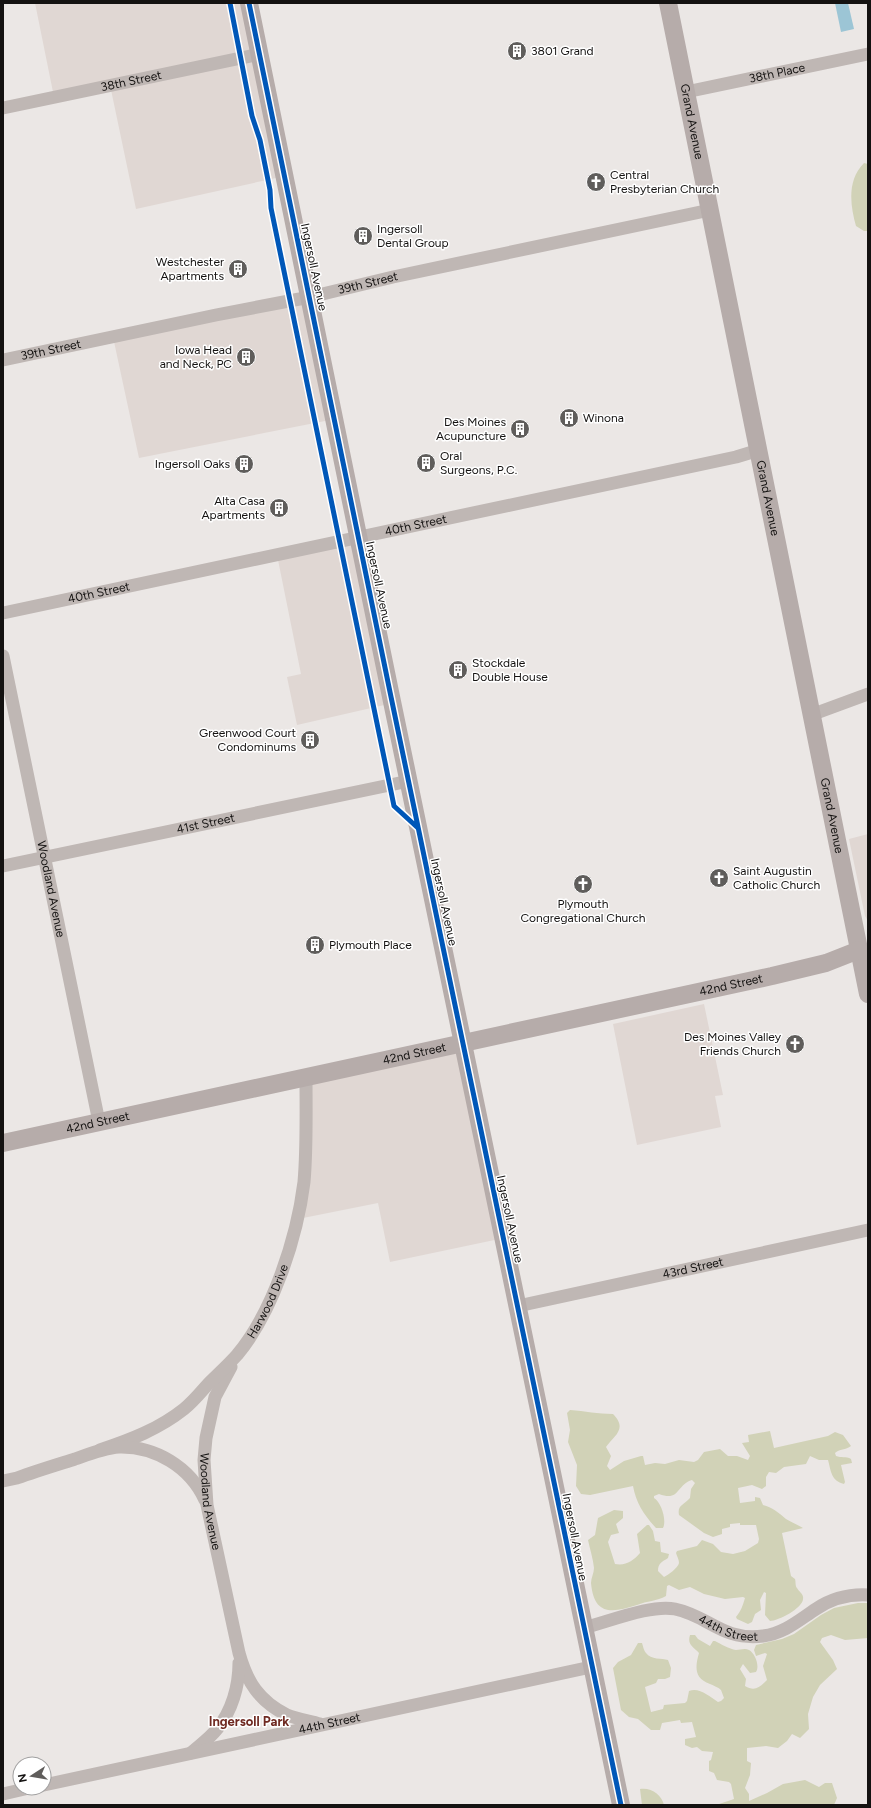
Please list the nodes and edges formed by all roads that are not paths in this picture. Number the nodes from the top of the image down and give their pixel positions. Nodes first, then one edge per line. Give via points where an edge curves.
1 (250, 3) edge
2 (668, 3) edge
3 (260, 54) junction
4 (868, 54) edge
5 (686, 92) junction
6 (3, 108) edge
7 (710, 210) junction
8 (310, 297) junction
9 (3, 360) edge
10 (759, 450) junction
11 (359, 538) junction
12 (3, 613) edge
13 (3, 656) edge
14 (868, 694) edge
15 (811, 715) junction
16 (408, 781) junction
17 (44, 858) junction
18 (3, 866) edge
19 (863, 947) edge
20 (868, 994) edge
21 (462, 1044) junction
22 (306, 1077) junction
23 (99, 1122) junction
24 (3, 1143) edge
25 (868, 1230) edge
26 (518, 1306) junction
27 (237, 1355) junction
28 (100, 1450) junction
29 (3, 1481) edge
30 (207, 1505) junction
31 (868, 1595) edge
32 (583, 1628) junction
33 (240, 1653) junction
34 (591, 1667) junction
35 (324, 1725) junction
36 (191, 1753) junction
37 (52, 1783) edge
38 (621, 1805) edge

1 - 3 main road, Ingersoll Avenue
2 - 5 main road, Grand Avenue
3 - 6 street, 38th Street
3 - 8 main road, Ingersoll Avenue
4 - 5 street, 38th Place
5 - 7 main road, Grand Avenue
7 - 8 street, 39th Street
7 - 10 main road, Grand Avenue
8 - 9 street, 39th Street
8 - 11 main road, Ingersoll Avenue
10 - 11 street, 40th Street
10 - 15 main road, Grand Avenue via 809,694
11 - 12 street, 40th Street
11 - 16 main road, Ingersoll Avenue
13 - 17 street, Woodland Avenue
14 - 15 street
15 - 19 main road, Grand Avenue
16 - 17 street, 41st Street
16 - 21 main road, Ingersoll Avenue
17 - 18 street, 41st Street
17 - 23 street, Woodland Avenue
19 - 20 main road, Grand Avenue
19 - 21 main road, 42nd Street via 826,963
21 - 22 main road, 42nd Street
21 - 26 main road, Ingersoll Avenue
22 - 23 main road, 42nd Street
22 - 27 street, Harwood Drive via 304,1182 298,1219 275,1290
23 - 24 main road, 42nd Street
25 - 26 street, 43rd Street
26 - 32 main road, Ingersoll Avenue
27 - 28 street, Harwood Drive via 185,1409 138,1437
27 - 30 street, Woodland Avenue via 216,1397 206,1438 204,1460
28 - 29 street, Harwood Drive
28 - 30 street, Harwood Drive via 118,1447 137,1448 163,1456 179,1466 192,1479 203,1494
30 - 33 street, Woodland Avenue
31 - 32 street, 44th Street via 837,1599 815,1609 789,1627 764,1636 724,1632 686,1612 666,1608 644,1610
32 - 34 main road, Ingersoll Avenue
33 - 35 street, Woodland Avenue via 253,1688 266,1702 288,1715
33 - 36 street, Woodland Avenue via 237,1688 229,1709 217,1729
34 - 35 street, 44th Street
34 - 38 main road, Ingersoll Avenue
35 - 36 street, 44th Street
36 - 37 street, 44th Street

